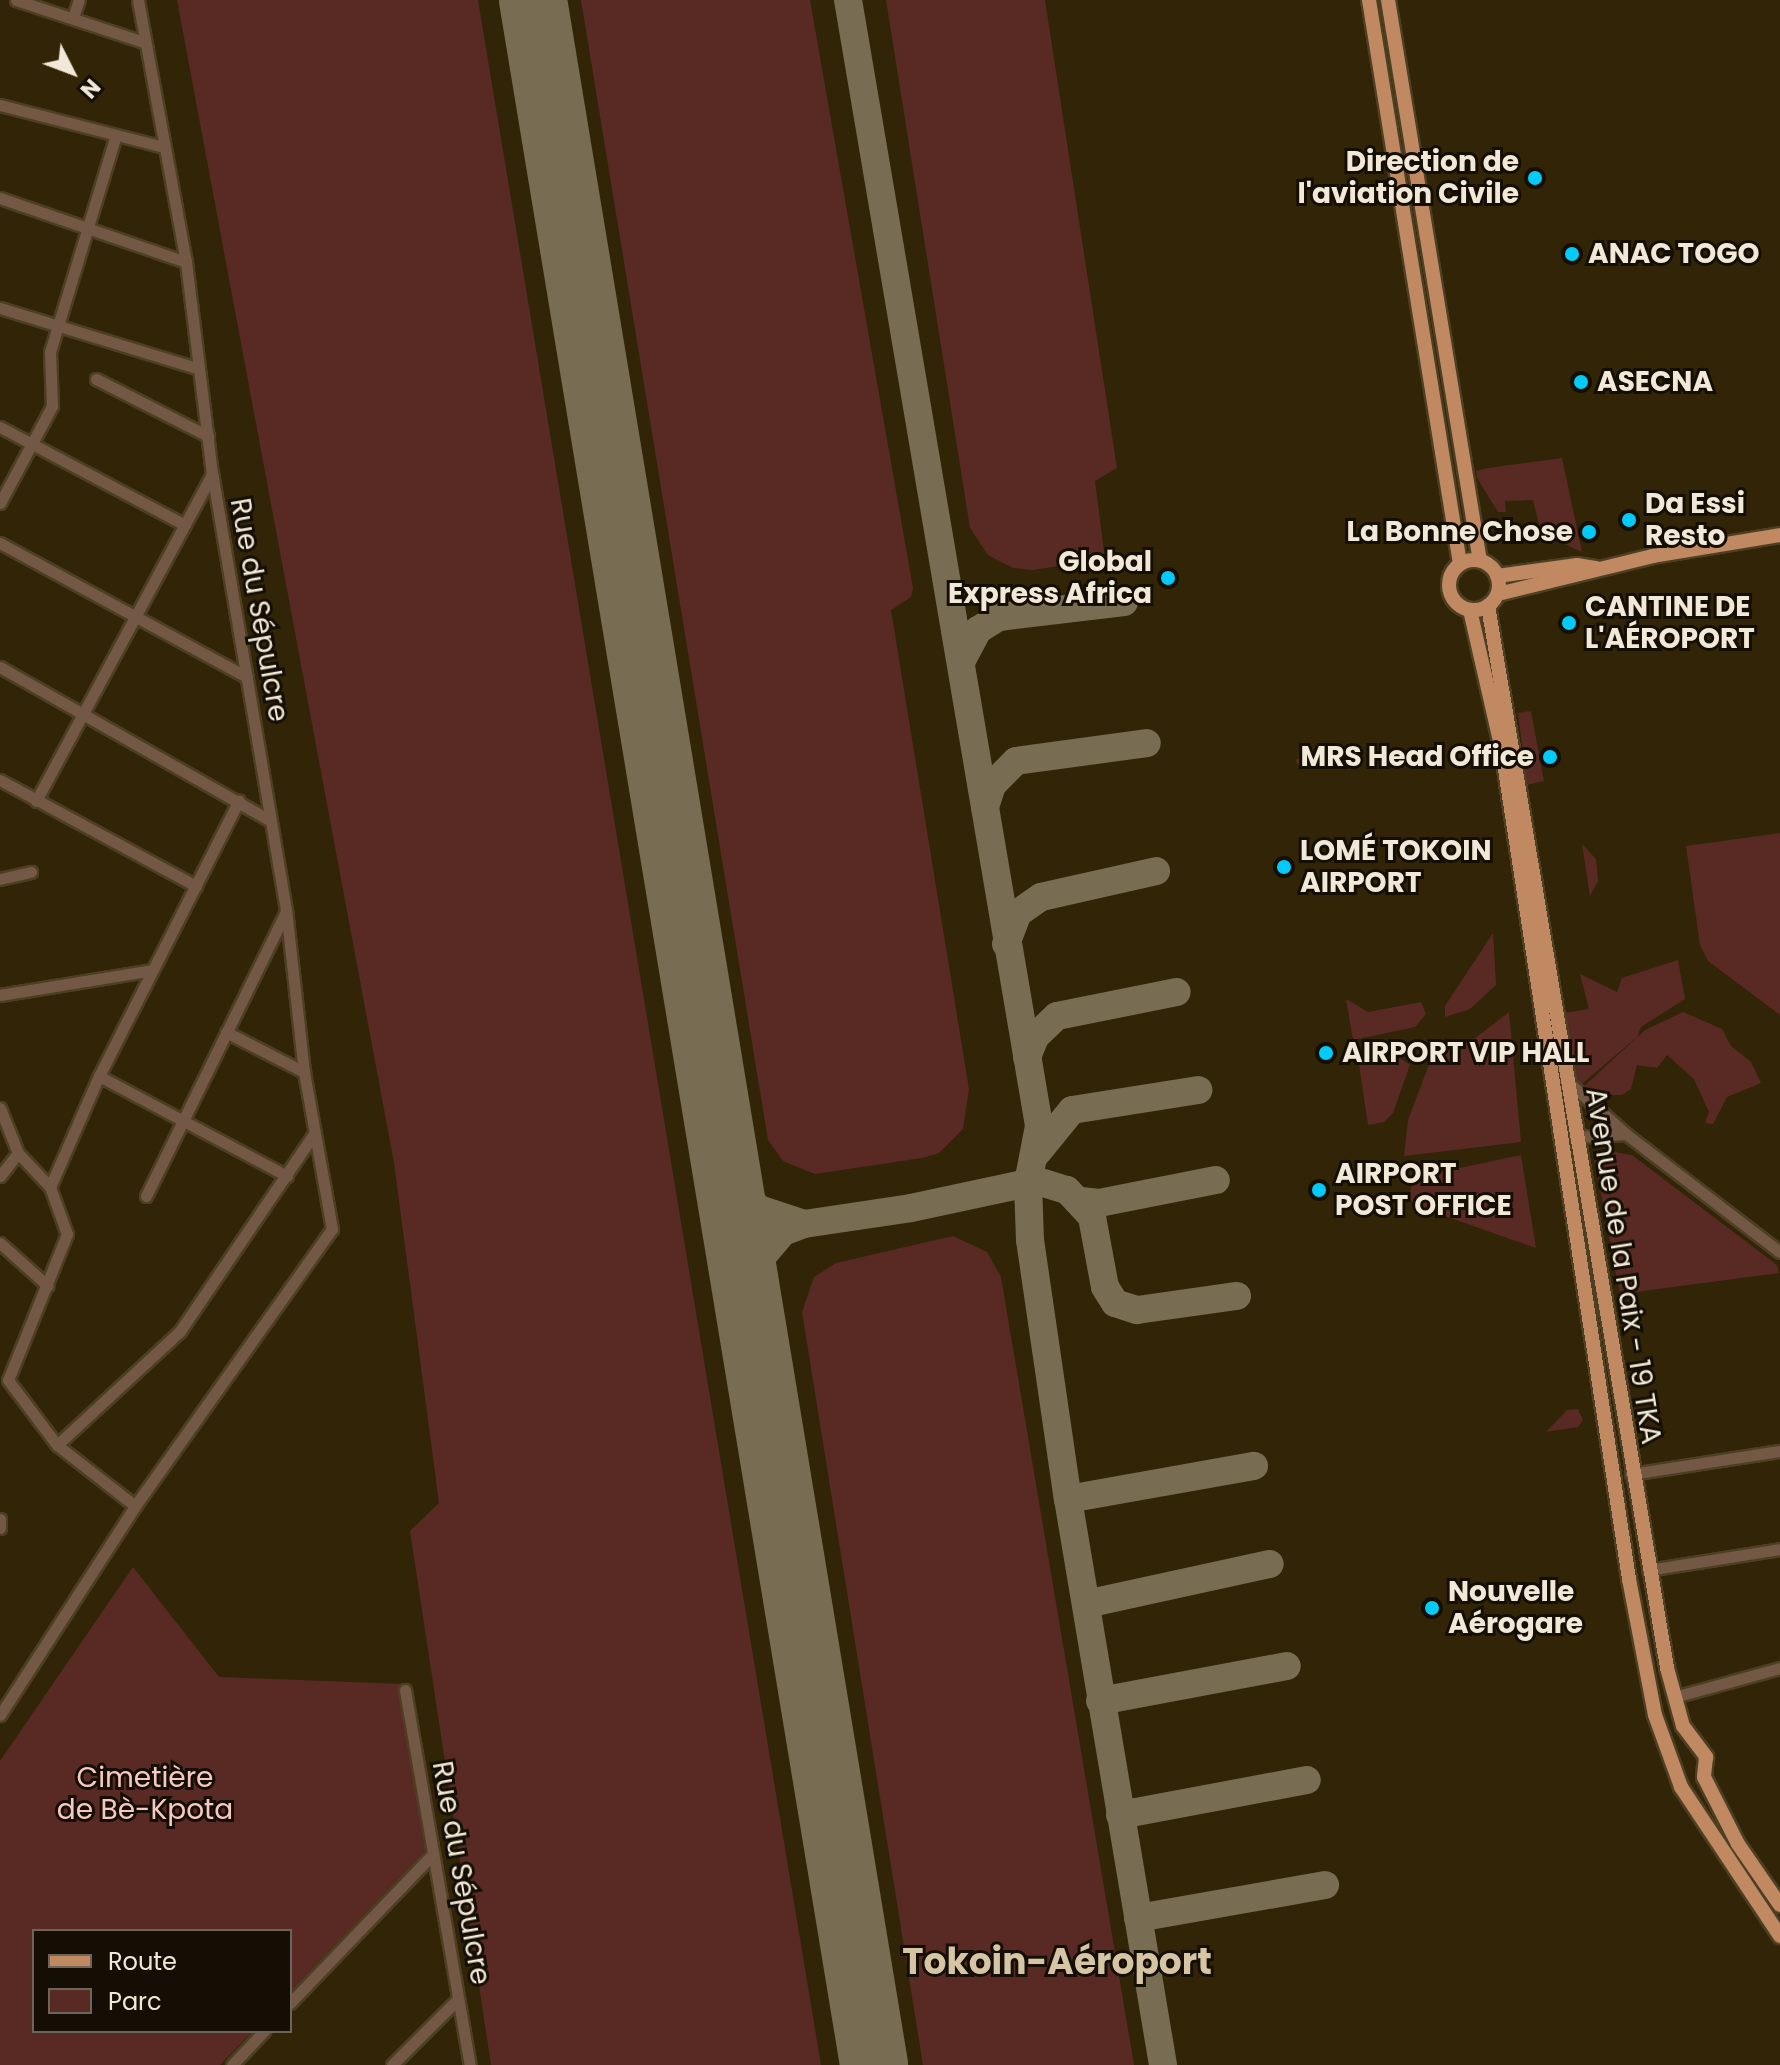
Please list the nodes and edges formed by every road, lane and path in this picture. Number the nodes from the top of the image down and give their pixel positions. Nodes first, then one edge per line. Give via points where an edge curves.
1 (16, 0) edge
2 (79, 0) edge
3 (138, 0) edge
4 (1369, 0) edge
5 (1388, 0) edge
6 (73, 17) junction
7 (144, 42) junction
8 (0, 105) edge
9 (115, 138) junction
10 (164, 147) junction
11 (0, 198) edge
12 (85, 227) junction
13 (186, 262) junction
14 (0, 308) edge
15 (57, 327) junction
16 (199, 369) junction
17 (96, 379) dead end
18 (0, 427) edge
19 (208, 436) junction
20 (33, 445) junction
21 (212, 474) junction
22 (0, 503) edge
23 (183, 524) junction
24 (1780, 535) edge
25 (0, 543) edge
26 (1480, 561) junction
27 (1460, 564) junction
28 (1597, 568) junction
29 (1497, 576) junction
30 (1498, 594) junction
31 (1488, 606) junction
32 (1470, 610) junction
33 (135, 617) junction
34 (0, 667) edge
35 (247, 677) junction
36 (82, 713) junction
37 (0, 780) edge
38 (239, 800) junction
39 (36, 801) junction
40 (269, 820) junction
41 (31, 872) dead end
42 (0, 879) edge
43 (196, 886) junction
44 (286, 910) junction
45 (152, 970) junction
46 (0, 995) edge
47 (226, 1032) junction
48 (304, 1072) junction
49 (99, 1076) junction
50 (1565, 1079) junction
51 (0, 1108) edge
52 (183, 1120) junction
53 (1626, 1134) junction
54 (313, 1135) junction
55 (1575, 1137) junction
56 (18, 1153) junction
57 (0, 1176) edge
58 (287, 1176) junction
59 (50, 1187) junction
60 (146, 1196) dead end
61 (0, 1243) edge
62 (1780, 1252) edge
63 (48, 1286) junction
64 (57, 1445) junction
65 (1780, 1451) edge
66 (1631, 1474) junction
67 (135, 1506) junction
68 (0, 1519) edge
69 (0, 1528) edge
70 (1780, 1549) edge
71 (1648, 1570) junction
72 (1780, 1668) edge
73 (405, 1690) dead end
74 (1674, 1697) junction
75 (0, 1715) edge
76 (433, 1854) junction
77 (1780, 1905) edge
78 (1780, 1936) edge
79 (458, 1999) junction
80 (292, 2001) edge
81 (262, 2033) edge
82 (232, 2065) edge
83 (392, 2065) edge
84 (470, 2065) edge

1 - 6 street
2 - 6 street
3 - 7 street, Rue du Sépulcre
4 - 27 main road
5 - 26 main road
6 - 7 street
7 - 10 street, Rue du Sépulcre
8 - 9 street
9 - 10 street
9 - 12 street
10 - 13 street, Rue du Sépulcre
11 - 12 street
12 - 13 street
12 - 15 street
13 - 16 street, Rue du Sépulcre
14 - 15 street
15 - 16 street
15 - 20 street via 49,366 52,406
16 - 19 street, Rue du Sépulcre
17 - 19 street
18 - 20 street
19 - 21 street, Rue du Sépulcre
20 - 22 street
20 - 23 street
21 - 23 street
21 - 35 street, Rue du Sépulcre
23 - 33 street
24 - 28 main road
25 - 33 street
26 - 27 main road
26 - 29 main road
27 - 32 main road via 1449,588 1457,604
28 - 29 main road via 1577,565
28 - 30 main road
29 - 30 main road
30 - 31 main road
31 - 32 main road
31 - 50 main road, Avenue de la Paix - 19 TKA
32 - 78 main road, Avenue de la Paix - 19 TKA via 1502,750 1655,1715 1681,1787
33 - 35 street
33 - 36 street
34 - 36 street
35 - 40 street, Rue du Sépulcre
36 - 38 street
36 - 39 street
37 - 39 street
38 - 40 street
38 - 43 street
39 - 43 street
40 - 44 street, Rue du Sépulcre
41 - 42 street
43 - 45 street
44 - 47 street
44 - 48 street, Rue du Sépulcre
45 - 46 street
45 - 49 street
47 - 48 street
47 - 52 street
48 - 54 street, Rue du Sépulcre
49 - 52 street
49 - 59 street
50 - 53 street
50 - 55 main road, Avenue de la Paix - 19 TKA
51 - 56 street
52 - 58 street
52 - 60 street
53 - 55 street
53 - 62 street
54 - 58 street
54 - 67 street, Rue du Sépulcre via 332,1229
55 - 66 main road, Avenue de la Paix - 19 TKA
56 - 57 street
56 - 59 street
58 - 64 street via 180,1331
59 - 63 street via 67,1234
61 - 63 street
63 - 64 street via 8,1380
64 - 67 street
65 - 66 street
66 - 71 main road, Avenue de la Paix - 19 TKA
67 - 75 street
68 - 69 street
70 - 71 street
71 - 74 main road, Avenue de la Paix - 19 TKA
72 - 74 street
73 - 76 street, Rue du Sépulcre
74 - 77 main road, Avenue de la Paix - 19 TKA via 1683,1726 1703,1750 1708,1788
76 - 79 street, Rue du Sépulcre
76 - 80 street
79 - 83 street
79 - 84 street, Rue du Sépulcre
81 - 82 street

